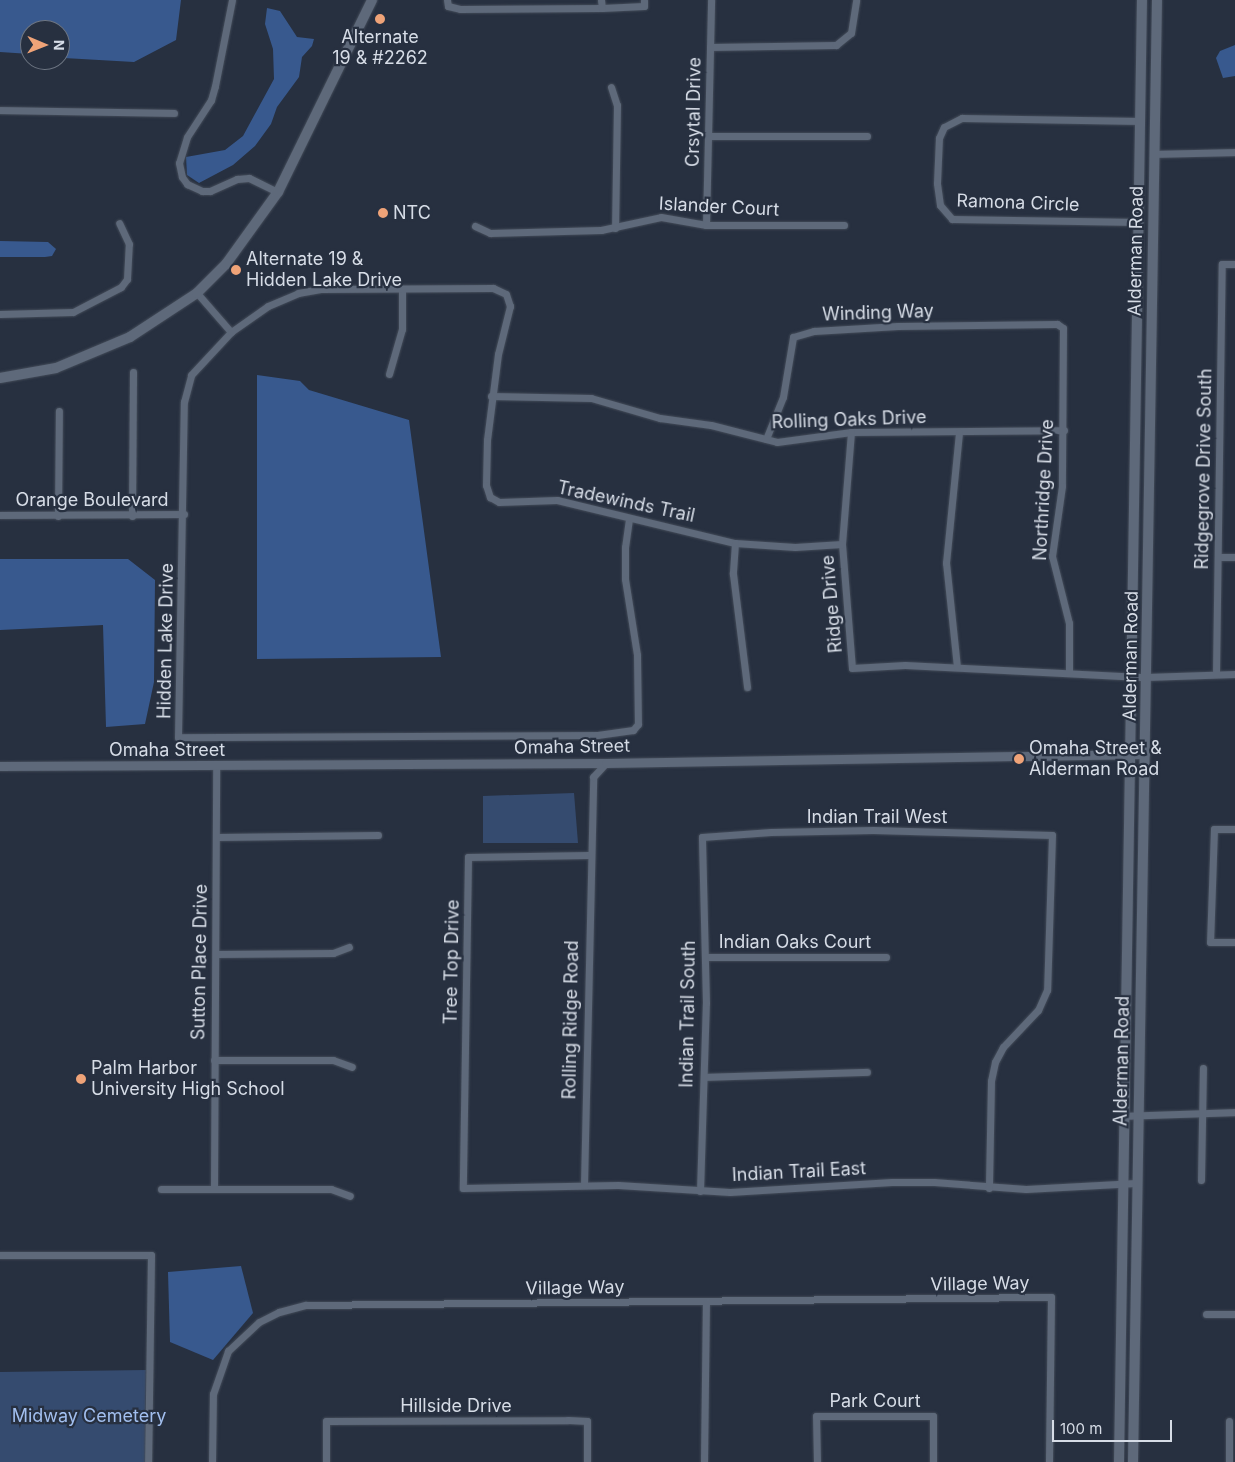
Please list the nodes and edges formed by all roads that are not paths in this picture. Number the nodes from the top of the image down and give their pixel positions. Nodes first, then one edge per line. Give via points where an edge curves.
1 (232, 0) edge
2 (372, 0) edge
3 (447, 0) edge
4 (644, 0) edge
5 (710, 0) edge
6 (856, 0) edge
7 (1142, 0) edge
8 (1157, 0) edge
9 (602, 4) edge
10 (710, 47) junction
11 (611, 87) dead end
12 (0, 110) edge
13 (174, 113) dead end
14 (1141, 122) junction
15 (709, 136) junction
16 (867, 136) dead end
17 (1235, 152) edge
18 (1154, 154) junction
19 (278, 192) junction
20 (1139, 222) junction
21 (119, 224) dead end
22 (706, 225) junction
23 (844, 225) dead end
24 (475, 226) dead end
25 (615, 228) junction
26 (1235, 264) edge
27 (402, 288) junction
28 (197, 293) junction
29 (506, 294) joint
30 (0, 314) edge
31 (232, 332) junction
32 (1064, 337) joint
33 (133, 372) dead end
34 (389, 374) dead end
35 (0, 378) edge
36 (491, 396) junction
37 (59, 411) dead end
38 (1064, 430) junction
39 (851, 432) junction
40 (959, 433) junction
41 (766, 439) junction
42 (184, 514) junction
43 (0, 515) edge
44 (58, 516) junction
45 (132, 516) junction
46 (630, 520) junction
47 (735, 543) junction
48 (842, 544) junction
49 (1218, 557) junction
50 (1235, 557) edge
51 (957, 666) junction
52 (1068, 673) junction
53 (1216, 674) junction
54 (1235, 674) edge
55 (1131, 676) junction
56 (1146, 677) junction
57 (747, 686) dead end
58 (1130, 754) junction
59 (1145, 754) junction
60 (606, 763) junction
61 (0, 766) edge
62 (216, 766) junction
63 (1235, 829) edge
64 (378, 835) dead end
65 (218, 837) junction
66 (702, 837) joint
67 (589, 855) junction
68 (1235, 942) edge
69 (349, 947) dead end
70 (216, 954) junction
71 (705, 957) junction
72 (886, 957) dead end
73 (214, 1060) junction
74 (352, 1067) dead end
75 (1203, 1068) dead end
76 (867, 1072) dead end
77 (705, 1077) junction
78 (1235, 1112) edge
79 (1202, 1113) junction
80 (1123, 1116) junction
81 (1137, 1116) junction
82 (1201, 1180) dead end
83 (1122, 1183) junction
84 (1136, 1183) junction
85 (584, 1185) junction
86 (214, 1188) junction
87 (463, 1188) joint
88 (989, 1188) junction
89 (161, 1189) dead end
90 (700, 1191) junction
91 (350, 1196) dead end
92 (0, 1255) edge
93 (706, 1302) junction
94 (1206, 1314) dead end
95 (1235, 1314) edge
96 (1229, 1422) dead end
97 (148, 1462) edge
98 (212, 1462) edge
99 (326, 1462) edge
100 (587, 1462) edge
101 (704, 1462) edge
102 (817, 1462) edge
103 (933, 1462) edge
104 (1049, 1462) edge
105 (1119, 1462) edge
106 (1133, 1462) edge
107 (1229, 1462) edge

1 - 19 street via 215,86 211,100 187,137 179,163 182,177 187,184 202,191 210,192 237,179 249,178
2 - 19 main road
3 - 9 street via 448,6 460,9
4 - 9 street via 644,6
5 - 10 street, Crsytal Drive
6 - 10 street via 851,33 836,45
7 - 14 main road, Alderman Road
8 - 18 main road, Alderman Road
10 - 15 street, Crsytal Drive
11 - 25 street via 616,105
12 - 13 street
14 - 20 main road, Alderman Road
14 - 20 street, Ramona Circle via 962,118 944,127 939,138 937,183 940,205 952,219
15 - 16 street
15 - 22 street, Crsytal Drive
17 - 18 street
18 - 56 main road, Alderman Road
19 - 28 main road via 226,264
20 - 55 main road, Alderman Road
21 - 30 street via 128,244 127,278 121,287 73,312
22 - 23 street, Islander Court
22 - 25 street, Islander Court via 661,217
24 - 25 street, Islander Court via 490,233
26 - 49 street, Ridgegrove Drive South via 1222,264
27 - 29 street, Hidden Lake Drive via 493,288
27 - 31 street, Hidden Lake Drive via 321,290 298,294 268,306
27 - 34 street via 402,329
28 - 31 street
28 - 35 main road via 149,327 82,359 56,368
29 - 36 street, Tradewinds Trail via 510,306
31 - 42 street, Hidden Lake Drive via 202,360 188,384 184,402
32 - 38 street, Northridge Drive
32 - 41 street, Winding Way via 1062,328 1057,324 864,327 814,331 793,337 783,397
33 - 45 street
36 - 41 street, Rolling Oaks Drive via 591,398 660,418 711,425
36 - 46 street, Tradewinds Trail via 486,458 486,485 490,497 499,502 557,500
37 - 44 street
38 - 40 street, Rolling Oaks Drive
38 - 52 street, Northridge Drive via 1062,486 1052,556 1069,623
39 - 40 street, Rolling Oaks Drive
39 - 41 street, Rolling Oaks Drive via 796,440
39 - 48 street, Ridge Drive
40 - 51 street via 946,563
42 - 45 street, Orange Boulevard
42 - 46 street, Hidden Lake Drive via 178,737 597,735 633,730 638,724 637,655 625,578 625,547
43 - 44 street, Orange Boulevard
44 - 45 street, Orange Boulevard
46 - 47 street, Tradewinds Trail
47 - 48 street, Tradewinds Trail via 795,547
47 - 57 street via 733,574
48 - 51 street, Ridge Drive via 852,668 905,664
49 - 50 street
49 - 53 street, Ridgegrove Drive South
51 - 52 street
52 - 55 street
53 - 54 street
53 - 56 street
55 - 56 street
55 - 58 main road, Alderman Road
56 - 59 main road, Alderman Road
58 - 59 street, Omaha Street
58 - 60 street, Omaha Street
58 - 80 main road, Alderman Road
59 - 81 main road, Alderman Road
60 - 62 street, Omaha Street
60 - 67 street, Rolling Ridge Road via 593,777
61 - 62 street, Omaha Street
62 - 65 street, Sutton Place Drive
63 - 68 street via 1214,829 1210,942
64 - 65 street
65 - 70 street, Sutton Place Drive
66 - 71 street, Indian Trail South
66 - 88 street, Indian Trail West via 873,830 1052,835 1047,990 1038,1010 1003,1047 995,1062 991,1081
67 - 85 street, Rolling Ridge Road
67 - 87 street, Tree Top Drive via 468,857
69 - 70 street via 333,952
70 - 73 street, Sutton Place Drive
71 - 72 street, Indian Oaks Court
71 - 77 street, Indian Trail South
73 - 74 street via 332,1060
73 - 86 street, Sutton Place Drive
75 - 79 street
76 - 77 street
77 - 90 street, Indian Trail South via 699,1144
78 - 79 street
79 - 81 street
79 - 82 street
80 - 81 street
80 - 83 main road, Alderman Road
81 - 84 main road, Alderman Road
83 - 84 street, Indian Trail East
83 - 88 street, Indian Trail East
83 - 105 main road, Alderman Road
84 - 106 main road, Alderman Road
85 - 87 street, Indian Trail East
85 - 90 street, Indian Trail East
86 - 89 street
86 - 91 street via 331,1190
88 - 90 street, Indian Trail East via 926,1182
92 - 97 street via 151,1255
93 - 98 street, Village Way via 306,1305 278,1312 238,1340 228,1351 217,1376 213,1394
93 - 101 street
93 - 104 street, Village Way via 1052,1297
94 - 95 street
96 - 107 street
99 - 100 street, Hillside Drive via 326,1421 559,1420 587,1421
102 - 103 street, Park Court via 816,1416 933,1416

